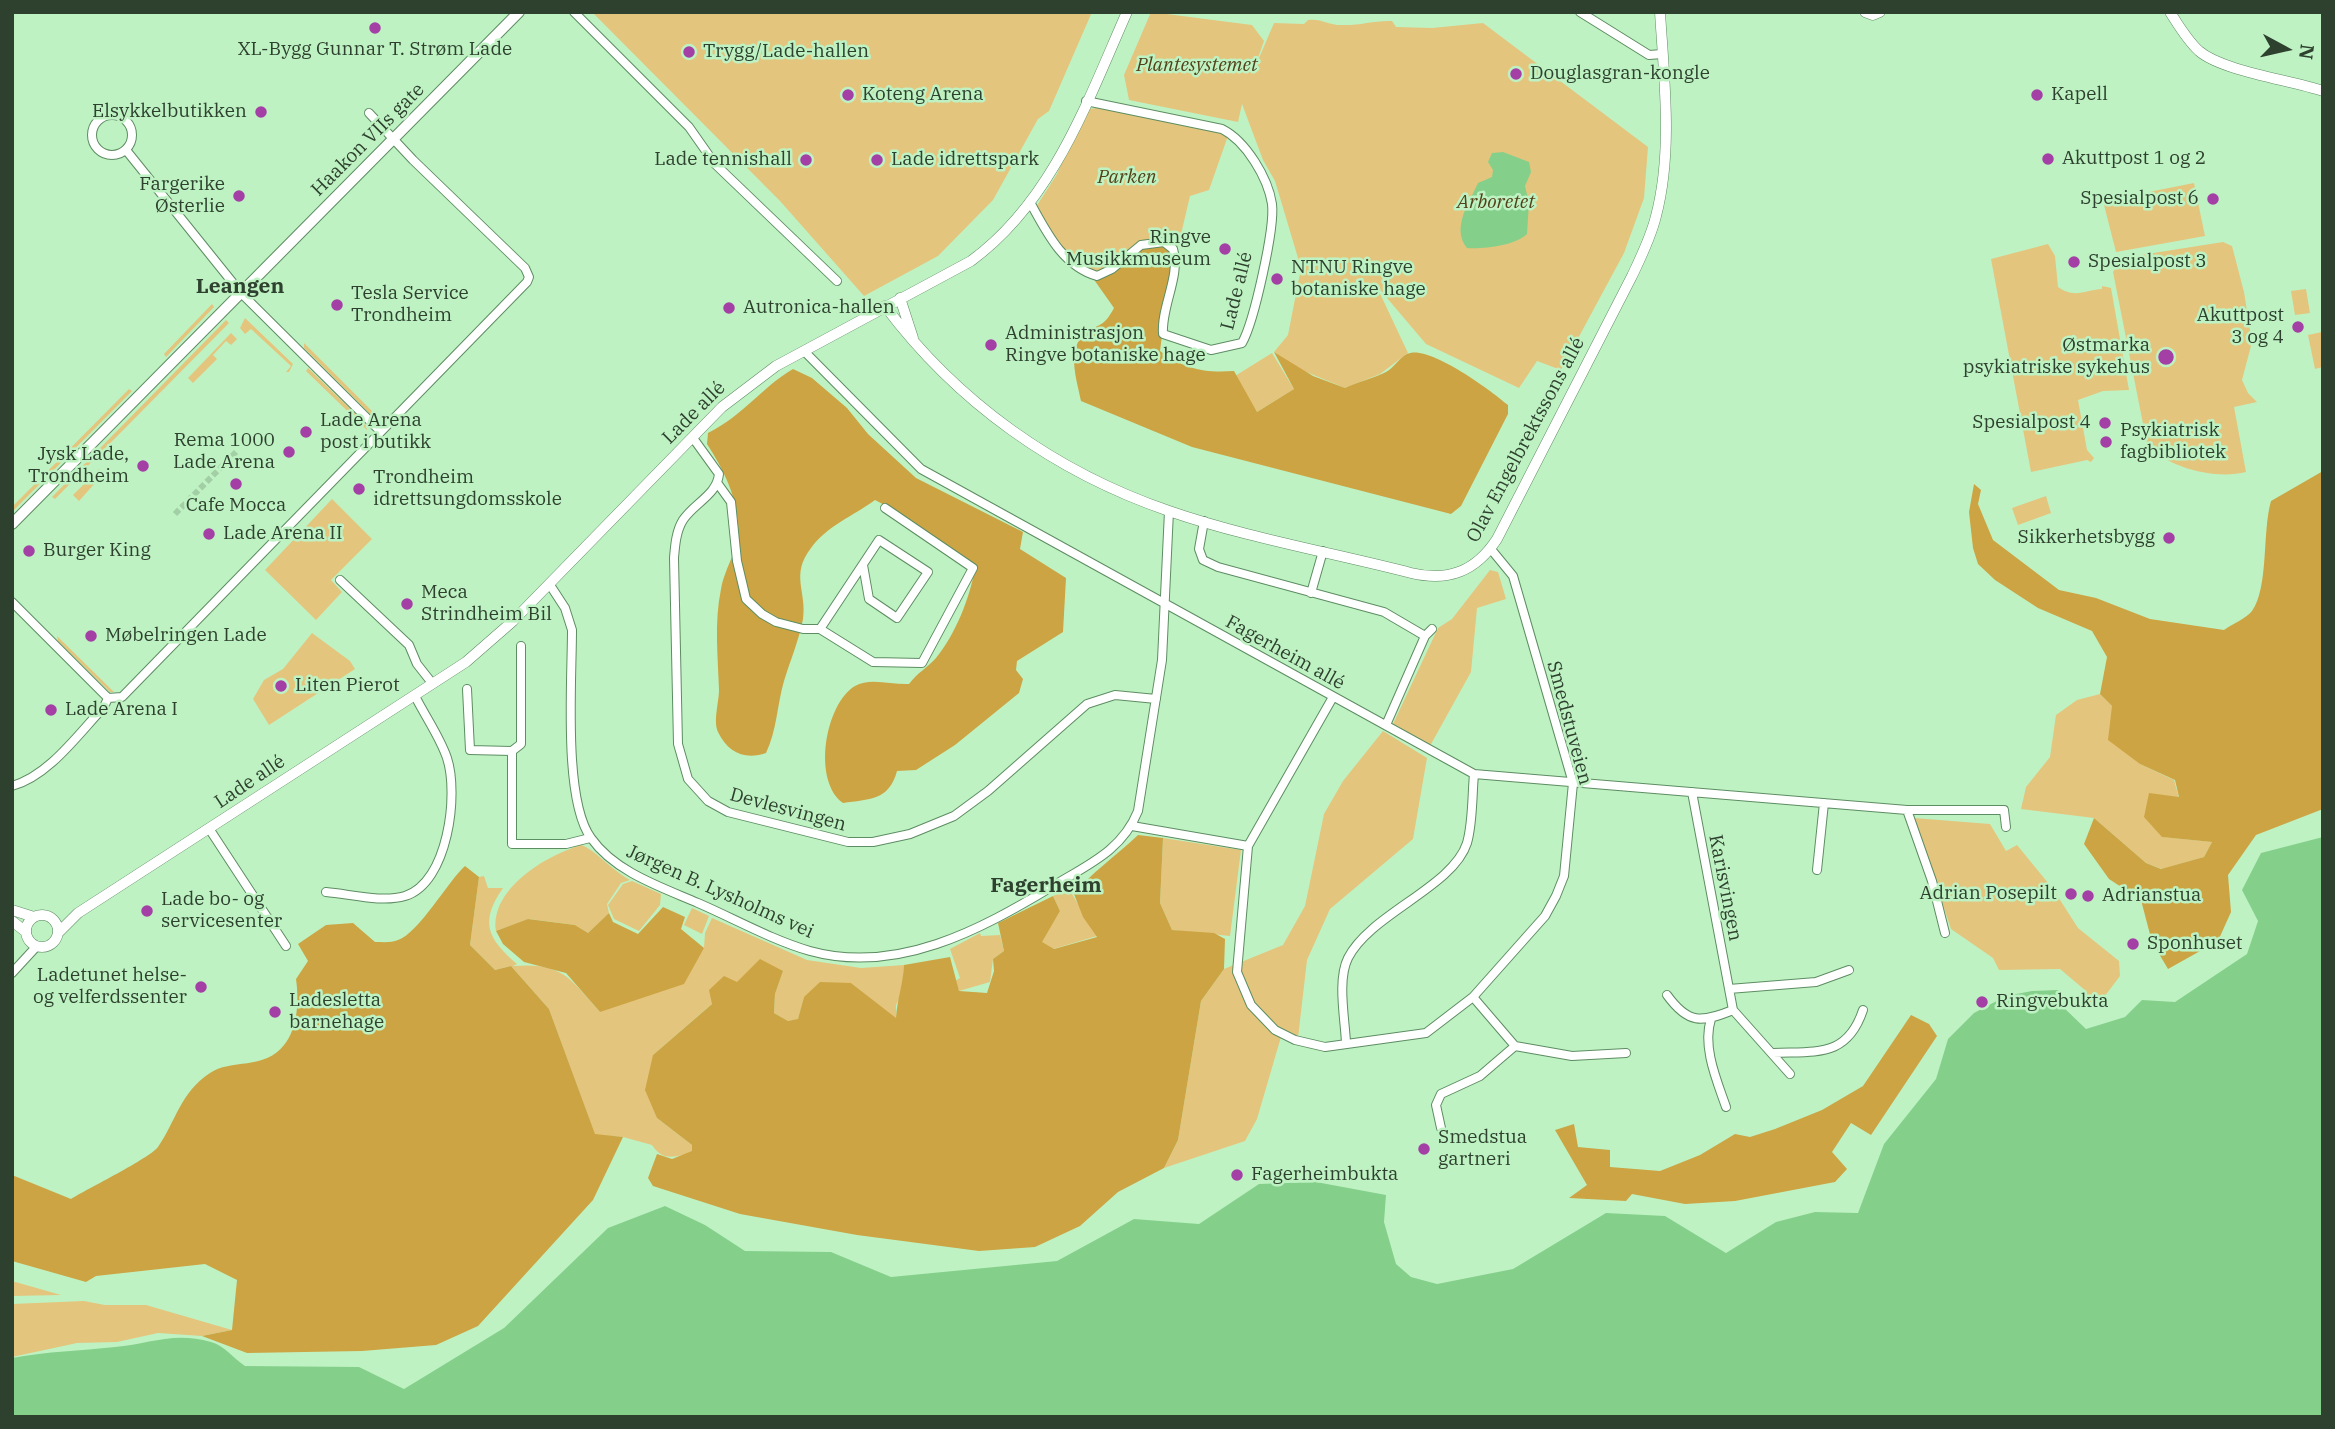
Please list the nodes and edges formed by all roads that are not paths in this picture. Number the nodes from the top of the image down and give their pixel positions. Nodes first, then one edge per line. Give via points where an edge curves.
1 (519, 12) edge
2 (574, 12) edge
3 (1126, 12) edge
4 (1580, 12) edge
5 (1660, 12) edge
6 (1865, 12) edge
7 (1880, 12) edge
8 (2170, 12) edge
9 (1662, 54) junction
10 (2323, 91) edge
11 (1086, 101) junction
12 (369, 113) dead end
13 (394, 140) junction
14 (125, 150) junction
15 (1031, 204) junction
16 (837, 281) dead end
17 (241, 293) junction
18 (900, 298) junction
19 (885, 306) junction
20 (915, 346) junction
21 (804, 351) junction
22 (380, 431) junction
23 (693, 438) junction
24 (718, 485) junction
25 (885, 508) dead end
26 (1169, 511) junction
27 (1204, 521) junction
28 (12, 524) edge
29 (1490, 548) junction
30 (1323, 551) junction
31 (863, 565) junction
32 (340, 580) dead end
33 (550, 585) junction
34 (1311, 593) junction
35 (12, 602) edge
36 (1165, 605) junction
37 (820, 629) junction
38 (521, 646) dead end
39 (432, 683) junction
40 (467, 690) dead end
41 (415, 696) junction
42 (1333, 697) junction
43 (108, 698) junction
44 (1156, 699) junction
45 (1387, 725) junction
46 (512, 751) junction
47 (1474, 774) junction
48 (1573, 783) junction
49 (12, 786) edge
50 (1692, 792) junction
51 (1824, 803) junction
52 (1907, 810) junction
53 (1132, 826) junction
54 (2006, 827) dead end
55 (210, 830) junction
56 (590, 838) junction
57 (1248, 846) junction
58 (1817, 870) dead end
59 (326, 892) dead end
60 (12, 910) edge
61 (78, 913) junction
62 (34, 917) junction
63 (12, 921) edge
64 (54, 921) junction
65 (26, 932) junction
66 (58, 933) junction
67 (1945, 933) dead end
68 (286, 946) dead end
69 (36, 947) junction
70 (1849, 970) dead end
71 (12, 973) edge
72 (1729, 989) junction
73 (1667, 995) dead end
74 (1473, 997) junction
75 (1733, 1010) junction
76 (1863, 1010) dead end
77 (1711, 1019) junction
78 (1346, 1043) junction
79 (1515, 1046) junction
80 (1626, 1053) dead end
81 (1773, 1054) junction
82 (1790, 1074) dead end
83 (1726, 1107) dead end
84 (1441, 1128) dead end

1 - 13 main road, Haakon VIIs gate
2 - 16 street via 689,127 715,164
3 - 11 street, Lade allé
4 - 9 street via 1649,55
5 - 9 street, Olav Engelbrektssons allé
6 - 7 street
8 - 10 street via 2200,52 2218,63
9 - 29 street, Olav Engelbrektssons allé via 1664,175 1651,233
11 - 15 street, Lade allé
11 - 15 street, Lade allé via 1222,129 1238,137 1247,149 1272,205 1249,331 1242,343 1210,350 1163,334 1177,261 1164,242 1141,245 1097,276 1080,271 1052,241
12 - 13 street
13 - 17 main road, Haakon VIIs gate
13 - 22 street via 529,277
14 - 14 street via 131,140 127,123 109,116 97,122 92,133 98,150 115,155
14 - 17 street
15 - 18 street, Lade allé via 1000,240
17 - 22 street
17 - 28 main road, Haakon VIIs gate
18 - 19 street, Lade allé
18 - 20 street, Olav Engelbrektssons allé
19 - 20 street, Olav Engelbrektssons allé
19 - 21 street, Lade allé
20 - 26 street, Olav Engelbrektssons allé via 983,410 1051,458
21 - 23 street, Lade allé via 737,394
21 - 36 street, Fagerheim allé via 921,469
22 - 43 street via 122,697
23 - 24 street via 718,469
23 - 33 street, Lade allé
24 - 37 street via 731,502 746,599 776,622
24 - 44 street, Devlesvingen via 682,521 674,558 678,744 688,779 717,807 848,842 910,834 954,816 1087,704 1115,695
25 - 37 street via 973,568 922,663 873,662
26 - 27 street, Olav Engelbrektssons allé
26 - 36 street, Jørgen B. Lysholms vei
27 - 30 street, Olav Engelbrektssons allé
27 - 34 street via 1199,549 1203,560
29 - 30 street, Olav Engelbrektssons allé via 1471,568 1433,577
29 - 48 street, Smedstuveien via 1513,576
30 - 34 street
31 - 31 street via 879,540 928,572 897,618 869,599
31 - 37 street
32 - 39 street via 409,645
33 - 39 street, Lade allé via 466,662
33 - 56 street, Jørgen B. Lysholms vei via 572,630 574,795
34 - 45 street via 1384,612 1429,633
35 - 43 street
36 - 42 street, Fagerheim allé
36 - 44 street, Jørgen B. Lysholms vei
38 - 46 street via 521,744
39 - 41 street, Lade allé
40 - 46 street via 470,750
41 - 55 street, Lade allé
41 - 59 street via 447,759 448,830 440,861 426,881 405,896
42 - 45 street, Fagerheim allé
42 - 57 street
43 - 49 street via 58,755 29,779
44 - 53 street, Jørgen B. Lysholms vei
45 - 47 street, Fagerheim allé
46 - 56 street via 512,844 566,844
47 - 48 street, Fagerheim allé
47 - 78 street via 1466,844 1450,867 1364,936 1348,958 1344,975
48 - 50 street, Fagerheim allé
48 - 74 street, Smedstuveien via 1564,876 1556,896 1545,916
50 - 51 street, Fagerheim allé
50 - 72 street, Karisvingen
51 - 52 street, Fagerheim allé
51 - 58 street
52 - 54 street, Fagerheim allé via 2004,810
52 - 67 street
53 - 56 street, Jørgen B. Lysholms vei via 1090,865 960,935 910,953 871,958 829,955 776,938 621,866
53 - 57 street
55 - 61 street, Lade allé
55 - 68 street, Lade allé
57 - 78 street, Smedstuveien via 1237,972 1251,1005 1275,1030 1295,1040 1325,1046
60 - 62 street
61 - 64 street, Lade allé
61 - 66 street, Lade allé
62 - 64 street via 45,915
62 - 65 street
63 - 65 street
64 - 66 street
65 - 69 street
66 - 69 street via 50,945
69 - 71 street
70 - 72 street via 1816,982
72 - 75 street, Karisvingen
73 - 77 street via 1689,1017
74 - 78 street, Smedstuveien via 1426,1033
74 - 79 street
75 - 77 street
75 - 81 street
76 - 81 street via 1847,1041 1836,1048
77 - 83 street via 1712,1065
79 - 80 street via 1572,1056
79 - 84 street via 1480,1076 1441,1094 1436,1105
81 - 82 street

